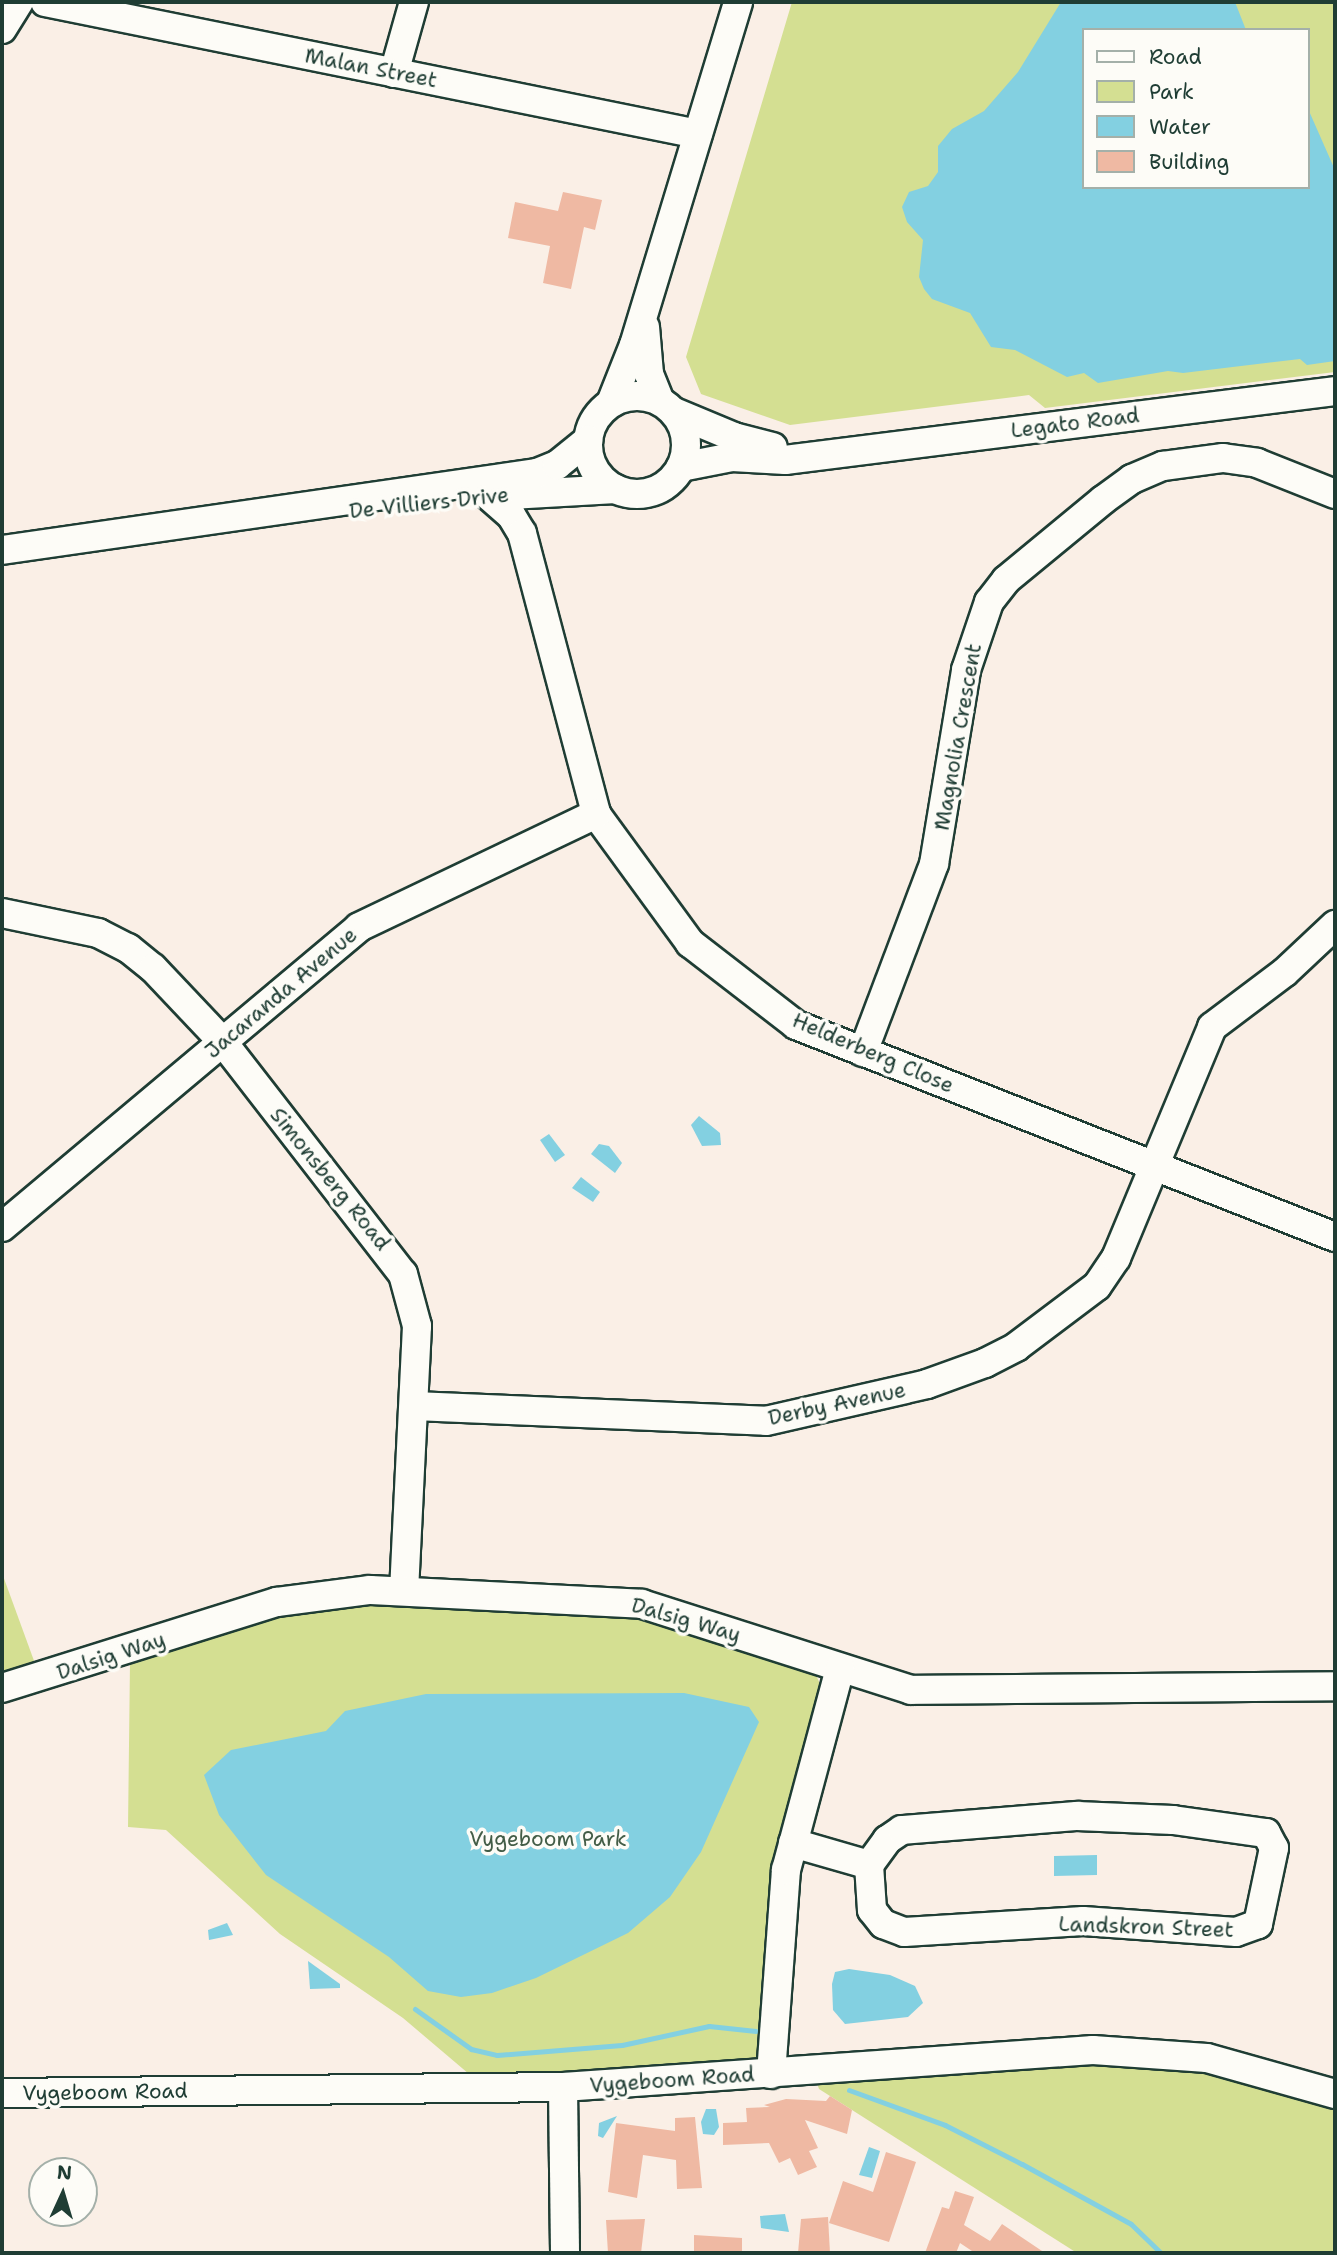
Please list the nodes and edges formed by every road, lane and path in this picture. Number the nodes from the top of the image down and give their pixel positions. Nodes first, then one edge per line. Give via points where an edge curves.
1 (19, 2) edge
2 (45, 2) edge
3 (414, 2) edge
4 (738, 2) edge
5 (2, 29) edge
6 (394, 72) junction
7 (698, 134) junction
8 (645, 307) junction
9 (1335, 391) edge
10 (611, 403) junction
11 (667, 406) junction
12 (589, 440) junction
13 (815, 456) junction
14 (681, 467) junction
15 (552, 489) junction
16 (616, 489) junction
17 (1335, 494) edge
18 (490, 497) junction
19 (243, 518) junction
20 (522, 533) junction
21 (2, 550) edge
22 (596, 814) junction
23 (2, 913) edge
24 (1335, 925) edge
25 (222, 1041) junction
26 (863, 1052) junction
27 (1155, 1164) junction
28 (2, 1227) edge
29 (1335, 1237) edge
30 (414, 1406) junction
31 (404, 1591) junction
32 (840, 1668) junction
33 (1335, 1686) edge
34 (2, 1688) edge
35 (793, 1843) junction
36 (869, 1865) junction
37 (771, 2074) junction
38 (563, 2087) junction
39 (2, 2093) edge
40 (1335, 2094) edge
41 (565, 2253) edge

1 - 5 street
2 - 6 street, Malan Street
3 - 6 street
4 - 7 street
6 - 7 street, Malan Street
7 - 8 street
8 - 10 street
8 - 11 street via 644,348
9 - 13 street, Legato Road
10 - 11 street via 644,396
10 - 12 street via 592,425
11 - 13 street, Legato Road via 734,437
11 - 14 street via 686,439
12 - 16 street via 595,469
12 - 19 street, De Villiers Drive via 557,466 537,472
13 - 14 street, Legato Road via 732,457
14 - 16 street via 672,480 653,491
15 - 16 street, De Villiers Drive
15 - 18 street, De Villiers Drive
15 - 20 street via 534,506
17 - 26 street, Magnolia Crescent via 1257,463 1234,460 1163,466 1122,486 1006,580 989,602 975,636 934,864
18 - 19 street, De Villiers Drive
18 - 20 street, Helderberg Close via 511,515
19 - 21 street, De Villiers Drive
20 - 22 street, Helderberg Close
22 - 25 street, Jacaranda Avenue via 374,918
22 - 26 street, Helderberg Close via 690,943 796,1025
23 - 25 street, Simonsberg Road via 50,920 114,940 153,968
24 - 27 street via 1293,965 1212,1027
25 - 28 street, Jacaranda Avenue
25 - 30 street, Simonsberg Road via 403,1274 417,1326
26 - 27 street, Helderberg Close
27 - 29 street, Helderberg Close
27 - 30 street, Derby Avenue via 1116,1258 1097,1286 1016,1347 928,1384 755,1421
30 - 31 street, Simonsberg Road
31 - 32 street, Dalsig Way via 642,1605
31 - 34 street, Dalsig Way via 337,1591 276,1602
32 - 33 street, Dalsig Way via 885,1684 929,1691
32 - 35 street
35 - 36 street
35 - 37 street via 782,1913
36 - 36 street, Landskron Street via 887,1840 918,1826 1077,1816 1173,1820 1254,1830 1266,1833 1274,1847 1261,1919 1255,1927 1236,1932 1083,1921 904,1932 883,1924 872,1910
37 - 38 street, Vygeboom Road
37 - 40 street, Vygeboom Road via 1133,2050 1231,2063
38 - 39 street, Vygeboom Road
38 - 41 street

